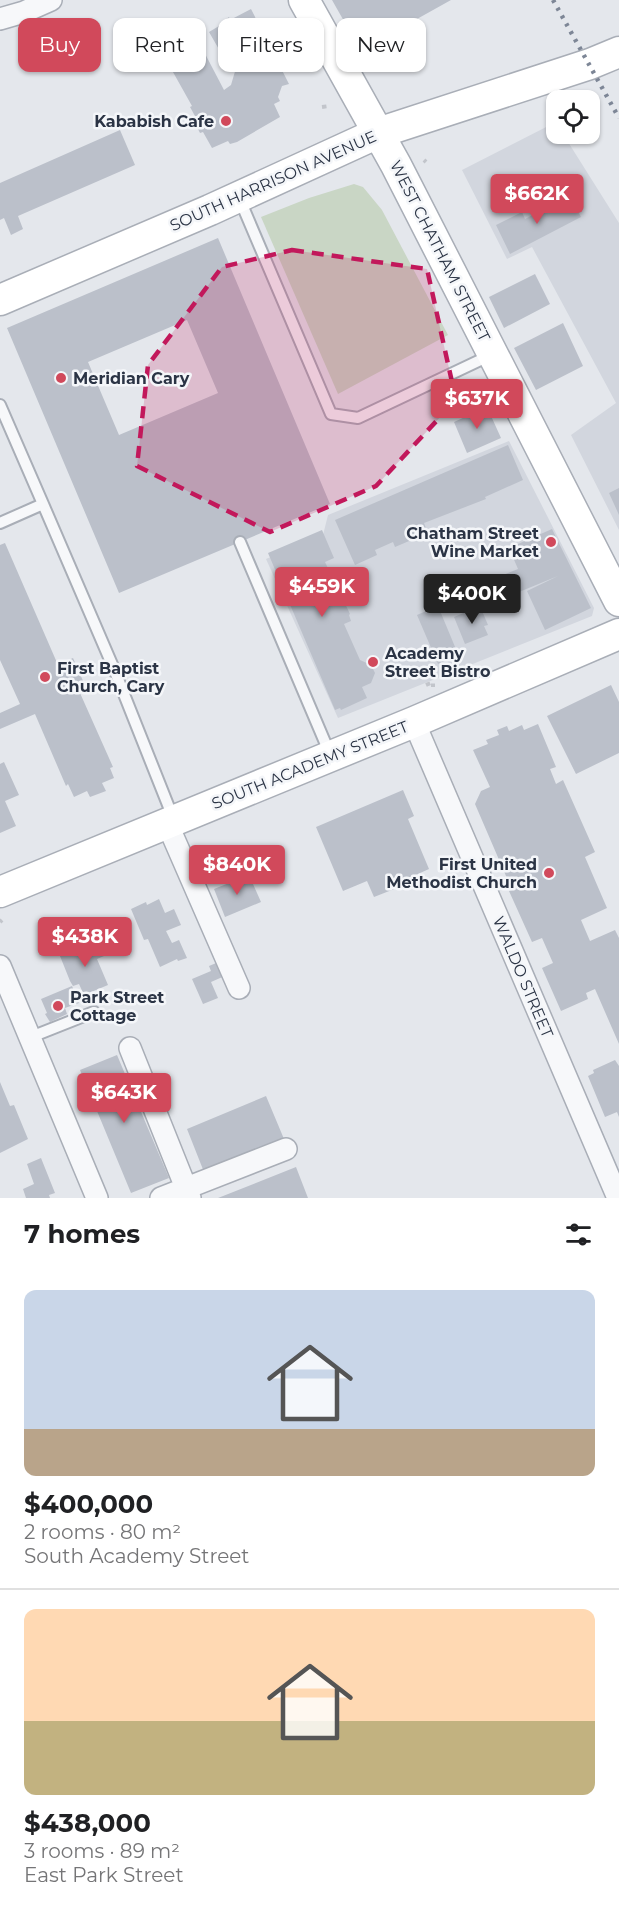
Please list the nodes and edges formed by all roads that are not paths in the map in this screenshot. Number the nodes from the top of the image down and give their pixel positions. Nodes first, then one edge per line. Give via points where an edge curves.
1 (51, 0) edge
2 (304, 0) edge
3 (0, 19) edge
4 (619, 52) edge
5 (378, 133) junction
6 (239, 197) junction
7 (0, 300) edge
8 (493, 354) junction
9 (0, 405) edge
10 (43, 504) junction
11 (0, 523) edge
12 (240, 542) dead end
13 (619, 601) edge
14 (619, 634) edge
15 (414, 722) junction
16 (331, 756) junction
17 (171, 822) junction
18 (1, 911) edge
19 (0, 966) edge
20 (239, 988) dead end
21 (94, 1012) dead end
22 (31, 1037) junction
23 (130, 1048) dead end
24 (286, 1149) dead end
25 (188, 1193) edge
26 (97, 1198) edge
27 (161, 1198) edge
28 (618, 1198) edge

1 - 3 street
2 - 5 main road, WEST CHATHAM STREET
4 - 5 main road, SOUTH HARRISON AVENUE
5 - 6 main road, SOUTH HARRISON AVENUE
5 - 8 main road, WEST CHATHAM STREET
6 - 7 main road, SOUTH HARRISON AVENUE
6 - 8 lane via 331,414 358,418
8 - 13 main road, WEST CHATHAM STREET
9 - 10 lane
10 - 11 lane
10 - 17 lane via 114,669
12 - 16 lane
14 - 15 main road, SOUTH ACADEMY STREET
15 - 16 main road, SOUTH ACADEMY STREET
15 - 28 street, WALDO STREET
16 - 17 main road, SOUTH ACADEMY STREET
17 - 18 main road, SOUTH ACADEMY STREET
17 - 20 street
19 - 22 street
21 - 22 lane
22 - 26 street
23 - 25 street
24 - 25 street
25 - 27 street

